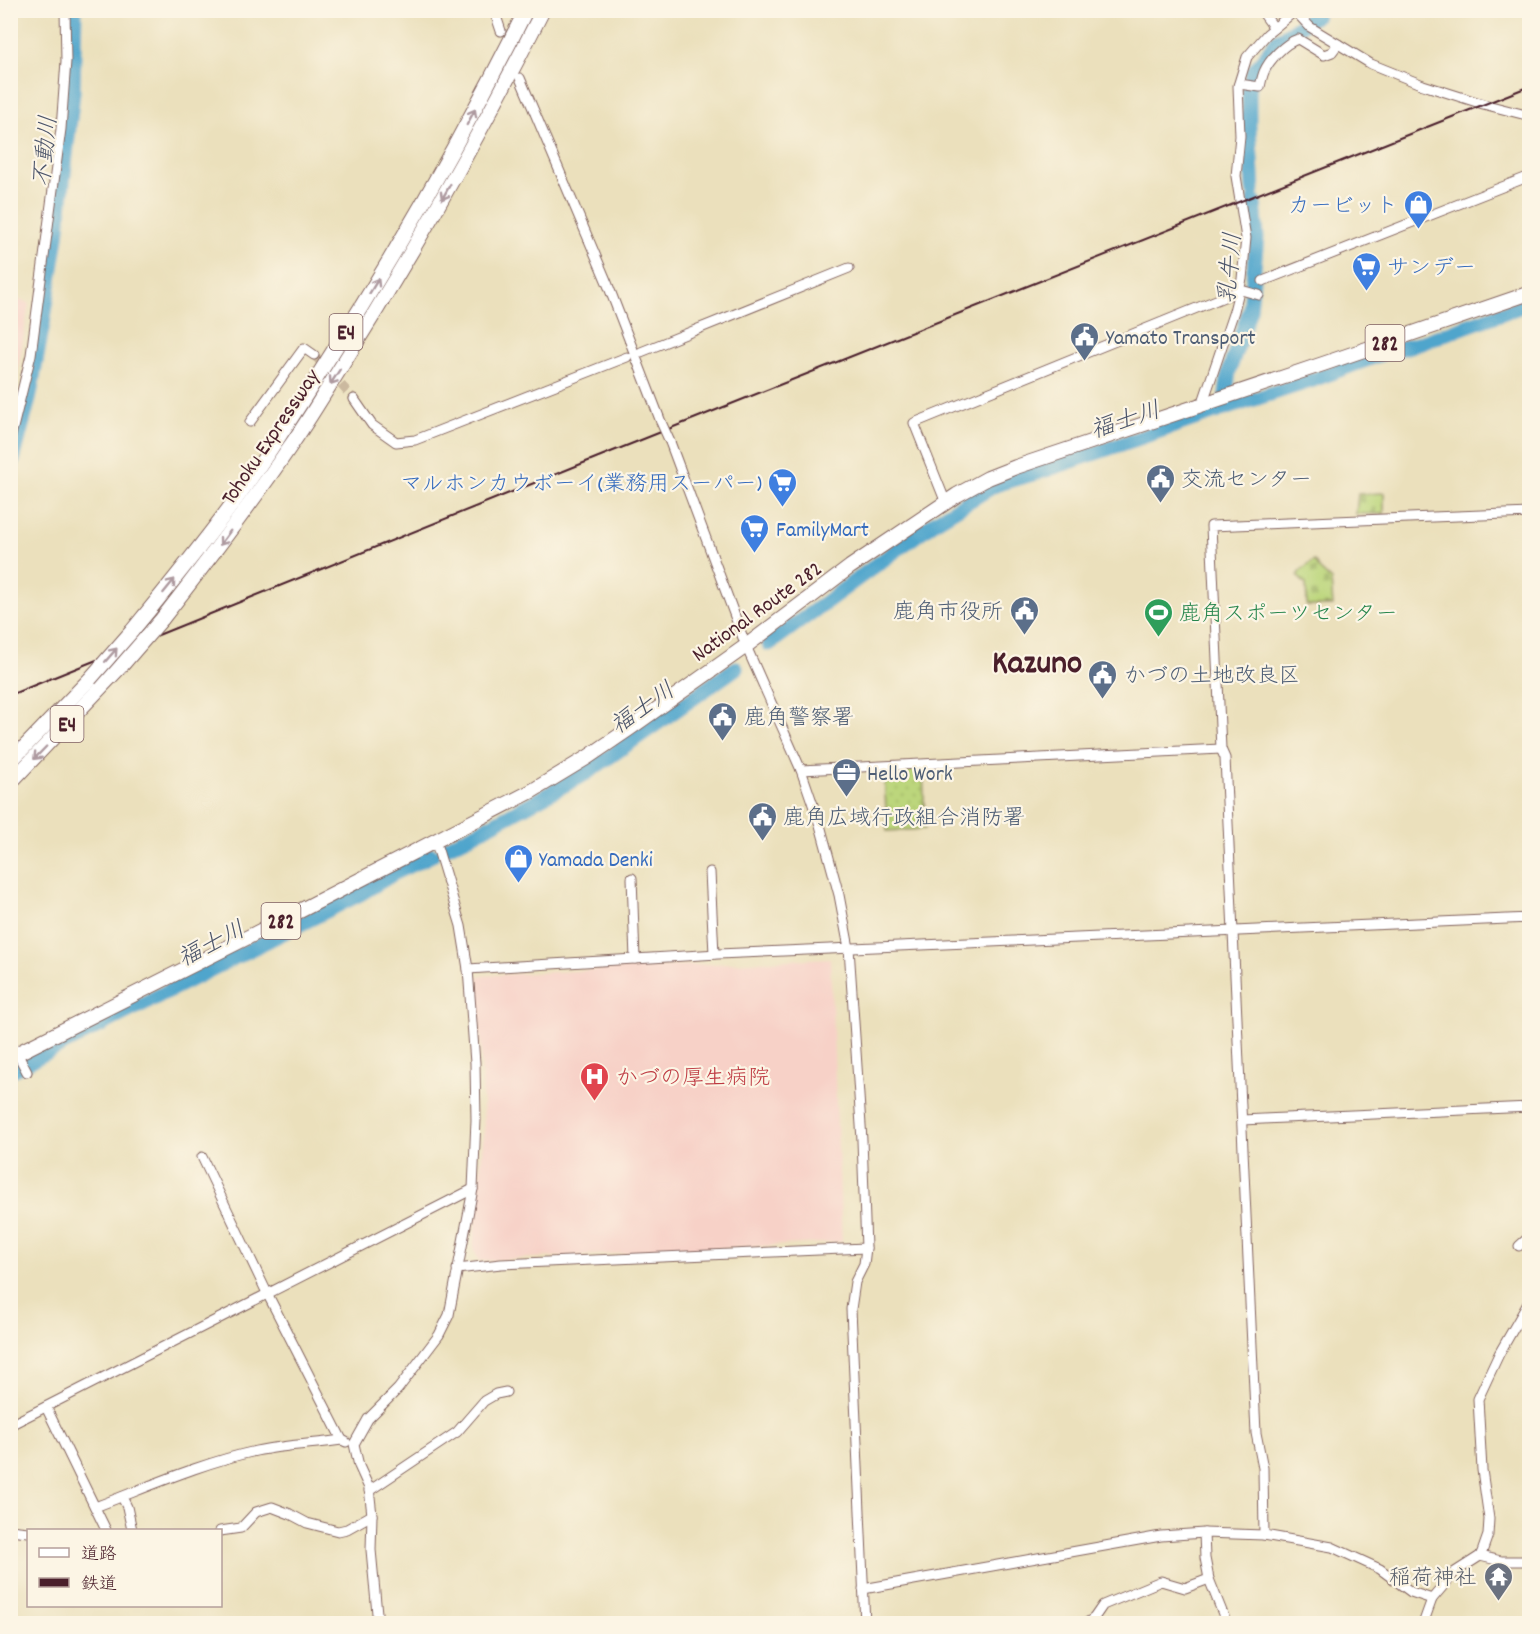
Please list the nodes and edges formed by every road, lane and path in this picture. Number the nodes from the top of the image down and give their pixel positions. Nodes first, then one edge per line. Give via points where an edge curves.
1 (65, 10) edge
2 (494, 10) edge
3 (526, 10) edge
4 (543, 10) edge
5 (1261, 10) edge
6 (1296, 11) edge
7 (1274, 28) junction
8 (501, 31) dead end
9 (1338, 44) junction
10 (520, 78) dead end
11 (1239, 84) junction
12 (1530, 116) edge
13 (1530, 176) edge
14 (849, 268) dead end
15 (1263, 281) dead end
16 (1243, 291) junction
17 (1530, 293) edge
18 (1258, 295) dead end
19 (641, 352) dead end
20 (314, 355) dead end
21 (627, 357) dead end
22 (354, 399) tunnel mouth
23 (1206, 403) junction
24 (250, 422) dead end
25 (10, 440) edge
26 (946, 503) junction
27 (1530, 513) edge
28 (746, 646) junction
29 (1221, 749) junction
30 (10, 762) edge
31 (801, 770) junction
32 (10, 783) edge
33 (435, 840) junction
34 (710, 872) dead end
35 (632, 878) dead end
36 (1530, 918) edge
37 (1233, 931) junction
38 (849, 948) junction
39 (714, 954) junction
40 (635, 959) junction
41 (468, 969) junction
42 (14, 1055) edge
43 (27, 1072) dead end
44 (1530, 1107) edge
45 (1242, 1120) junction
46 (202, 1157) dead end
47 (473, 1189) junction
48 (1530, 1236) edge
49 (1519, 1246) dead end
50 (866, 1248) junction
51 (457, 1269) junction
52 (267, 1293) junction
53 (1530, 1300) edge
54 (506, 1392) dead end
55 (46, 1407) junction
56 (10, 1425) edge
57 (342, 1440) junction
58 (354, 1444) junction
59 (369, 1491) junction
60 (122, 1497) junction
61 (95, 1507) junction
62 (372, 1515) junction
63 (106, 1529) edge
64 (132, 1529) edge
65 (10, 1530) edge
66 (222, 1531) edge
67 (27, 1532) edge
68 (1204, 1533) junction
69 (1264, 1535) junction
70 (1480, 1556) junction
71 (1530, 1560) edge
72 (1209, 1579) junction
73 (863, 1589) junction
74 (1432, 1599) junction
75 (378, 1623) edge
76 (865, 1623) edge
77 (1084, 1623) edge
78 (1227, 1623) edge
79 (1423, 1623) edge

1 - 25 street via 62,129 31,354
2 - 8 street
30 -> 3 highway, Tohoku Expressway / E4, bridge via 132,631 195,554 279,438 401,242
4 -> 32 highway, Tohoku Expressway / E4, bridge via 413,249 290,447 162,619
5 - 7 street
6 - 7 street
6 - 9 street via 1310,27
7 - 11 street via 1247,57
9 - 11 street via 1324,55 1295,40 1269,62 1260,87
9 - 12 street via 1371,64 1423,85
10 - 28 street, bridge via 603,274
11 - 16 street via 1236,176 1246,238
13 - 15 street
14 - 19 street
16 - 18 street
16 - 23 street
16 - 26 street via 914,423
17 - 23 highway, National Route 282 / 282
20 - 24 street via 304,348
21 - 22 street via 415,440 396,442 372,425
23 - 26 highway, National Route 282 / 282 via 1016,467 988,478
26 - 28 highway, National Route 282 / 282 via 850,567
27 - 29 street via 1211,526
28 - 31 street
28 - 33 highway, National Route 282 / 282 via 588,757 532,791
29 - 31 street
29 - 37 street via 1226,758
31 - 38 street via 820,825
33 - 41 street via 461,926
33 - 42 highway, National Route 282 / 282
34 - 39 street
35 - 40 street
36 - 37 street
37 - 38 street
37 - 45 street
38 - 39 street
38 - 50 street
39 - 40 street
40 - 41 street
41 - 47 street via 475,1075
42 - 43 street
44 - 45 street
45 - 69 street
46 - 52 street
47 - 51 street
47 - 52 street
48 - 49 street
50 - 51 street
50 - 73 street via 851,1309
51 - 58 street via 449,1315 439,1335 398,1389 368,1419
52 - 55 street
52 - 57 street
53 - 70 street via 1478,1399 1489,1519 1488,1536
54 - 59 street via 484,1401 457,1432
55 - 56 street
55 - 61 street
57 - 58 street
57 - 60 street via 240,1455
58 - 59 street
59 - 62 street
60 - 61 street
60 - 64 street
61 - 63 street
62 - 66 street via 338,1531 272,1508 256,1512 241,1528
62 - 75 street
65 - 67 street
68 - 69 street
68 - 72 street
68 - 73 street via 1161,1536
69 - 74 street via 1332,1547 1380,1569 1411,1592
70 - 71 street via 1501,1561
70 - 74 street via 1455,1572
72 - 77 street via 1185,1588 1161,1581 1103,1605 1094,1618
72 - 78 street
73 - 76 street
74 - 79 street

